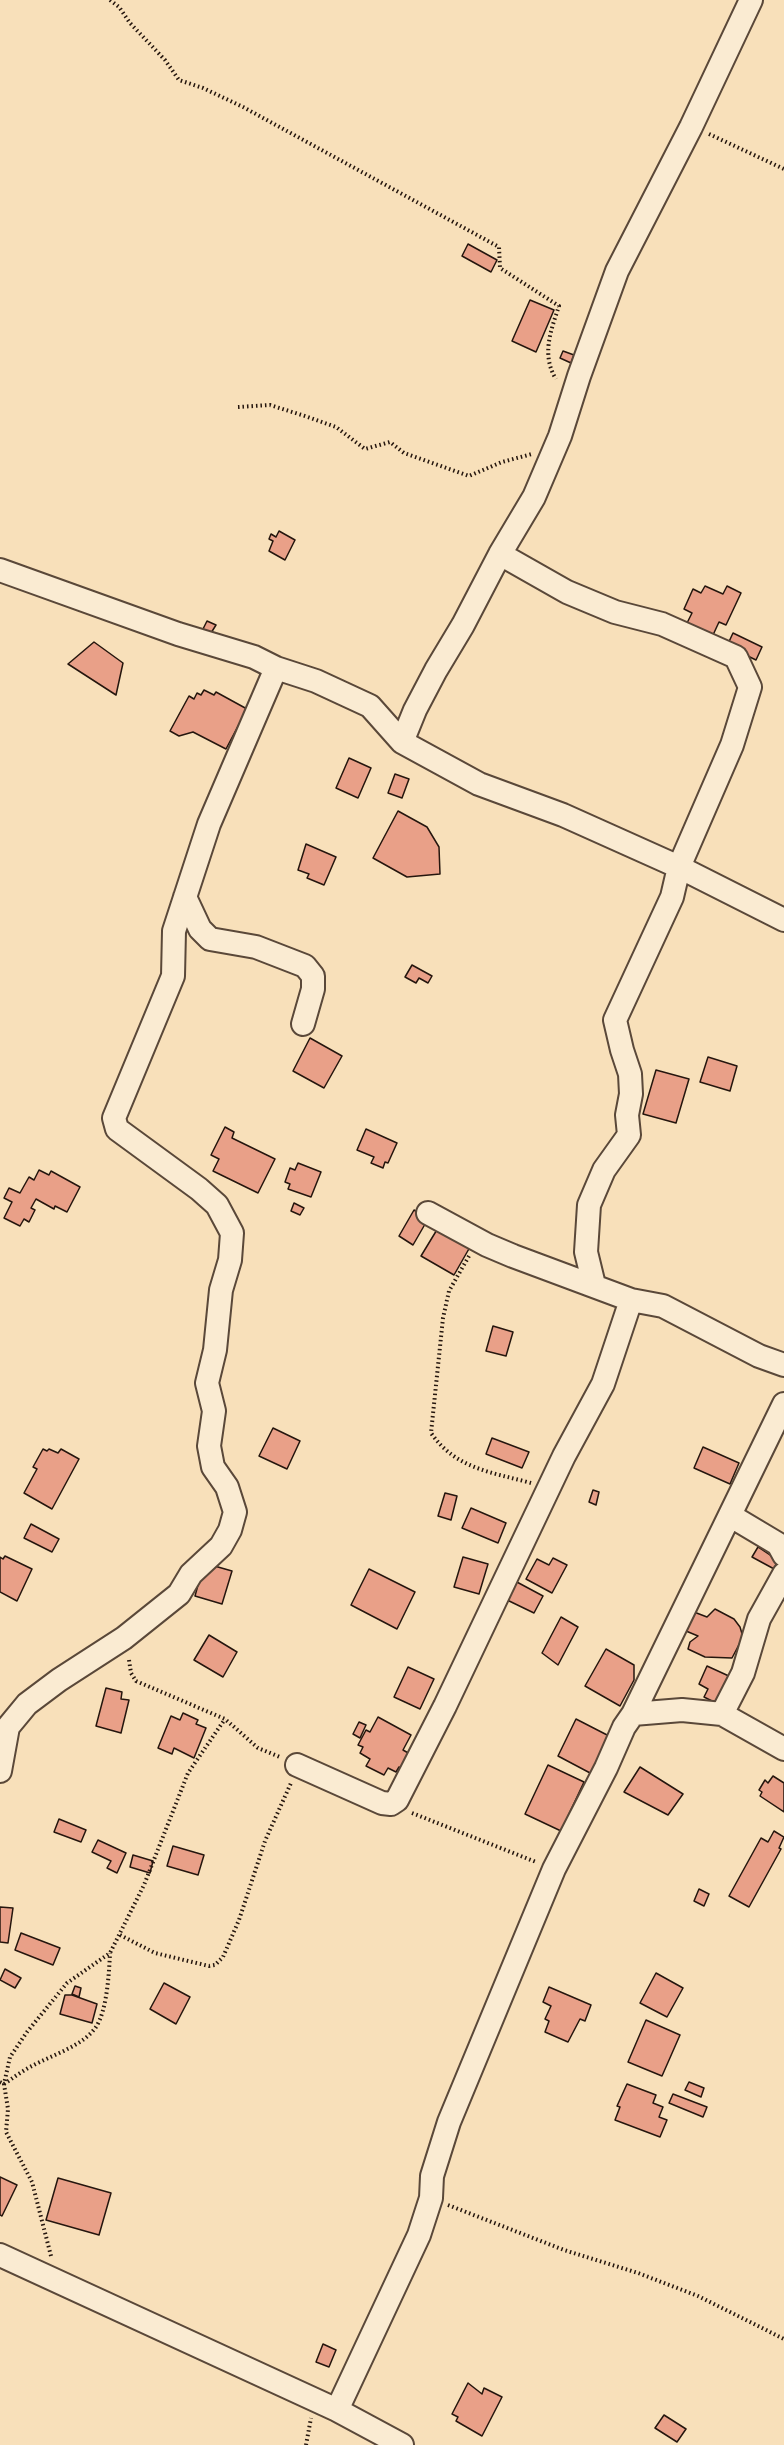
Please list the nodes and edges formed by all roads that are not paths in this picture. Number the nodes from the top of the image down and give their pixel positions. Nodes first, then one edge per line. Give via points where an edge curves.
1 (751, 0) edge
2 (500, 554) junction
3 (0, 570) edge
4 (276, 668) junction
5 (402, 742) junction
6 (680, 867) junction
7 (184, 897) junction
8 (784, 920) edge
9 (303, 1024) dead end
10 (428, 1213) dead end
11 (594, 1285) junction
12 (631, 1300) junction
13 (784, 1365) edge
14 (784, 1404) edge
15 (731, 1516) junction
16 (784, 1555) edge
17 (784, 1574) edge
18 (633, 1714) junction
19 (722, 1714) junction
20 (784, 1749) edge
21 (297, 1765) road end
22 (0, 1771) edge
23 (0, 2255) edge
24 (337, 2410) junction
25 (402, 2445) edge

1 - 2 street via 616,271 553,452 534,497
2 - 5 street via 425,690
2 - 6 street via 567,592 615,612 662,624 736,657 750,687 732,745
3 - 4 street via 254,657
4 - 5 street via 370,706
4 - 7 street via 209,824
5 - 6 street via 479,784
6 - 8 street
6 - 11 street via 672,897 615,1020 630,1074 629,1135 604,1170 590,1205 586,1252
7 - 9 street via 210,939 256,947 305,966 313,976 313,988
7 - 22 street via 174,931 173,975 114,1118 117,1129 217,1205 232,1233 207,1383 214,1411 209,1446 213,1467 227,1486 235,1512 221,1546 191,1574 179,1594 124,1638 27,1704 8,1728
10 - 11 street via 513,1256
11 - 12 street
12 - 13 street via 663,1306
12 - 21 street via 603,1384 548,1488 397,1800 382,1803
14 - 15 street
15 - 16 street via 778,1544
15 - 18 street
17 - 19 street via 759,1618 743,1673
18 - 19 street via 682,1710
18 - 24 street via 554,1869 449,2122 419,2235
19 - 20 street
23 - 24 street
24 - 25 street

